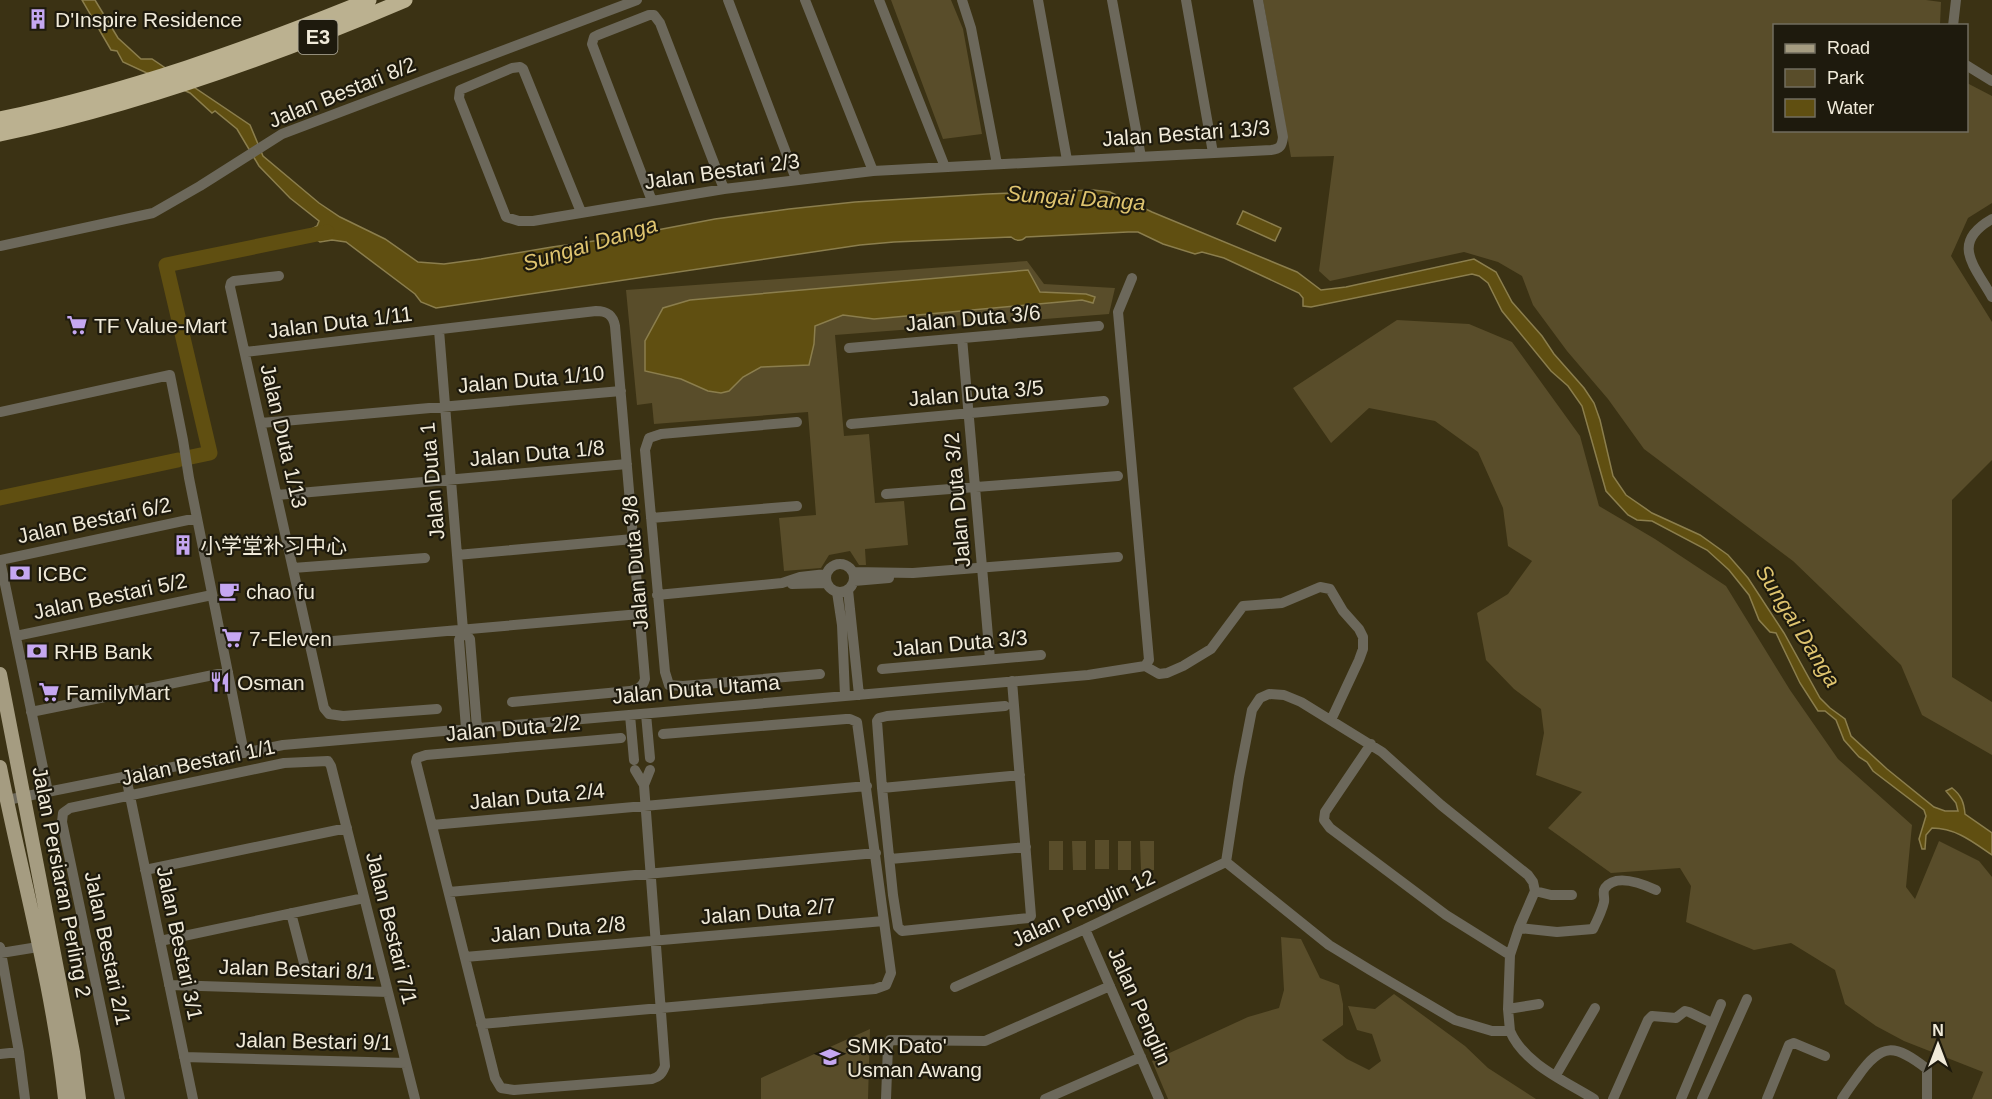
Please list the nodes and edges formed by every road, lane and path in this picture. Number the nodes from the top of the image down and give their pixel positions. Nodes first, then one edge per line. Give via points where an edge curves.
1 (369, 0) edge
2 (405, 0) edge
3 (637, 0) edge
4 (728, 0) edge
5 (805, 0) edge
6 (879, 0) edge
7 (962, 0) edge
8 (1038, 0) edge
9 (1112, 0) edge
10 (1186, 0) edge
11 (1258, 0) edge
12 (1956, 0) edge
13 (1953, 24) edge
14 (1968, 66) edge
15 (1992, 81) edge
16 (0, 119) edge
17 (0, 134) edge
18 (1214, 153) junction
19 (1141, 157) junction
20 (1067, 160) junction
21 (997, 164) junction
22 (945, 167) junction
23 (873, 171) junction
24 (796, 179) junction
25 (724, 189) junction
26 (652, 201) junction
27 (581, 212) junction
28 (1990, 220) edge
29 (0, 246) edge
30 (279, 276) dead end
31 (1132, 278) dead end
32 (1992, 297) edge
33 (1099, 326) dead end
34 (439, 330) junction
35 (962, 338) junction
36 (849, 348) dead end
37 (245, 352) junction
38 (621, 391) junction
39 (1104, 401) dead end
40 (445, 406) junction
41 (0, 412) edge
42 (969, 413) junction
43 (797, 422) dead end
44 (261, 423) junction
45 (851, 424) dead end
46 (627, 464) junction
47 (1118, 476) dead end
48 (451, 480) junction
49 (975, 487) junction
50 (886, 494) dead end
51 (277, 495) junction
52 (797, 506) dead end
53 (197, 518) junction
54 (651, 518) junction
55 (633, 539) junction
56 (457, 555) junction
57 (1118, 557) dead end
58 (425, 558) dead end
59 (0, 560) edge
60 (982, 567) junction
61 (293, 568) junction
62 (827, 579) junction
63 (848, 584) junction
64 (212, 595) junction
65 (657, 595) junction
66 (640, 614) junction
67 (463, 630) junction
68 (16, 636) junction
69 (310, 643) junction
70 (1041, 655) dead end
71 (990, 659) junction
72 (1147, 663) junction
73 (882, 669) dead end
74 (228, 672) junction
75 (0, 674) edge
76 (820, 674) dead end
77 (1012, 681) junction
78 (845, 695) junction
79 (859, 695) junction
80 (512, 702) dead end
81 (1005, 706) dead end
82 (437, 710) dead end
83 (31, 712) junction
84 (646, 714) junction
85 (630, 715) junction
86 (1331, 720) junction
87 (472, 728) junction
88 (663, 734) dead end
89 (621, 738) dead end
90 (1371, 744) junction
91 (244, 753) junction
92 (650, 758) dead end
93 (331, 766) joint
94 (0, 767) edge
95 (650, 770) dead end
96 (1020, 775) junction
97 (126, 777) junction
98 (644, 785) junction
99 (867, 786) junction
100 (882, 788) junction
101 (48, 792) junction
102 (129, 796) junction
103 (24, 797) junction
104 (7, 800) junction
105 (645, 806) junction
106 (70, 808) joint
107 (432, 825) junction
108 (347, 828) junction
109 (1026, 847) junction
110 (876, 853) junction
111 (890, 859) junction
112 (1226, 862) junction
113 (145, 870) junction
114 (650, 874) junction
115 (1656, 890) dead end
116 (1535, 891) junction
117 (449, 892) junction
118 (1572, 895) dead end
119 (364, 898) junction
120 (291, 913) junction
121 (884, 921) junction
122 (1519, 928) junction
123 (1085, 929) junction
124 (655, 940) junction
125 (160, 941) junction
126 (38, 947) junction
127 (1, 950) edge
128 (1510, 955) junction
129 (465, 957) junction
130 (305, 967) dead end
131 (169, 985) junction
132 (1110, 986) junction
133 (955, 987) dead end
134 (388, 992) junction
135 (1747, 999) dead end
136 (1539, 1004) dead end
137 (1721, 1004) dead end
138 (661, 1008) junction
139 (1595, 1008) dead end
140 (1508, 1009) junction
141 (1712, 1023) junction
142 (481, 1024) junction
143 (1510, 1031) junction
144 (19, 1052) junction
145 (0, 1054) edge
146 (1825, 1056) dead end
147 (184, 1057) junction
148 (1141, 1057) junction
149 (406, 1063) junction
150 (1556, 1076) junction
151 (25, 1099) edge
152 (65, 1099) edge
153 (79, 1099) edge
154 (120, 1099) edge
155 (193, 1099) edge
156 (416, 1099) edge
157 (886, 1099) edge
158 (1045, 1099) edge
159 (1159, 1099) edge
160 (1594, 1099) edge
161 (1613, 1099) edge
162 (1681, 1099) edge
163 (1702, 1099) edge
164 (1767, 1099) edge
165 (1842, 1099) edge
166 (1927, 1099) edge

1 - 16 highway, E3 via 213,59 113,91
2 - 17 highway, E3 via 230,69 131,101
3 - 29 street, Jalan Bestari 8/2 via 282,134 153,213
4 - 24 street
5 - 23 street
6 - 22 street
7 - 21 street
8 - 20 street
9 - 19 street
10 - 18 street
11 - 18 street, Jalan Bestari 13/3 via 1282,144 1271,150
12 - 13 street
14 - 15 street
18 - 19 street, Jalan Bestari 13/3
19 - 20 street, Jalan Bestari 13/3
20 - 21 street, Jalan Bestari 13/3
21 - 22 street, Jalan Bestari 13/3
22 - 23 street, Jalan Bestari 2/3
23 - 24 street, Jalan Bestari 2/3
24 - 25 street, Jalan Bestari 2/3
25 - 26 street, Jalan Bestari 2/3
25 - 26 street via 660,23 654,15 644,16 598,34 592,44
26 - 27 street, Jalan Bestari 2/3
27 - 27 street, Jalan Bestari 2/3 via 520,67 463,87 458,93 506,217 533,221
28 - 32 street via 1972,234 1968,247
30 - 37 street, Jalan Duta 1/13 via 231,283
31 - 72 street via 1118,312
33 - 35 street, Jalan Duta 3/6
34 - 37 street, Jalan Duta 1/11
34 - 38 street, Jalan Duta 1/11 via 603,311 610,314 615,326
34 - 40 street, Jalan Duta 1
35 - 36 street, Jalan Duta 3/6
35 - 42 street, Jalan Duta 3/2
37 - 44 street, Jalan Duta 1/13
38 - 40 street, Jalan Duta 1/10
38 - 46 street
39 - 42 street, Jalan Duta 3/5
40 - 44 street, Jalan Duta 1/10
40 - 48 street, Jalan Duta 1
41 - 53 street via 170,375
42 - 45 street, Jalan Duta 3/5
42 - 49 street, Jalan Duta 3/2
43 - 54 street, Jalan Duta 3/8 via 649,438 645,450
44 - 51 street, Jalan Duta 1/13
46 - 48 street, Jalan Duta 1/8
46 - 55 street
47 - 49 street
48 - 51 street, Jalan Duta 1/8
48 - 56 street, Jalan Duta 1
49 - 50 street
49 - 60 street, Jalan Duta 3/2
51 - 61 street, Jalan Duta 1/13
52 - 54 street
53 - 59 street, Jalan Bestari 6/2
53 - 64 street
54 - 65 street, Jalan Duta 3/8
55 - 56 street
55 - 66 street
56 - 67 street, Jalan Duta 1
57 - 60 street
58 - 61 street
59 - 68 street
60 - 63 street
60 - 71 street, Jalan Duta 3/2
61 - 69 street, Jalan Duta 1/13
62 - 63 street via 831,589
62 - 63 street via 832,566 842,564 850,568
62 - 65 street via 800,577 782,583
63 - 78 street via 842,625
63 - 79 street
64 - 68 street, Jalan Bestari 5/2
64 - 74 street
65 - 76 street, Jalan Duta 3/8 via 669,685
66 - 67 street
66 - 80 street via 644,685 630,691
67 - 69 street
67 - 87 street, Jalan Duta 1 via 459,640
68 - 83 street
69 - 82 street, Jalan Duta 1/13 via 322,700 329,714
70 - 71 street, Jalan Duta 3/3
71 - 73 street, Jalan Duta 3/3
72 - 77 street, Jalan Duta Utama via 1088,675
72 - 86 street, Jalan Duta Utama via 1159,674 1184,666 1211,649 1243,606 1277,604 1325,587 1363,637 1359,660
74 - 83 street
74 - 91 street
75 - 103 main road, Jalan Persiaran Perling 2
77 - 79 street, Jalan Duta Utama
77 - 96 street
78 - 79 street, Jalan Duta Utama
78 - 84 street, Jalan Duta Utama
81 - 100 street via 879,718 876,725
83 - 101 street
84 - 85 street, Jalan Duta Utama
84 - 92 street
85 - 87 street, Jalan Duta Utama
85 - 98 street via 634,765
86 - 90 street
86 - 112 street via 1284,695 1260,698 1252,710
87 - 91 street, Jalan Duta Utama via 283,745
88 - 99 street via 850,719 859,726
89 - 107 street, Jalan Duta 2/2 via 417,758
90 - 116 street via 1528,875
90 - 128 street via 1325,812 1324,820 1446,915
91 - 97 street, Jalan Duta Utama
93 - 102 street, Jalan Bestari 1/1 via 325,760 284,764
93 - 108 street, Jalan Bestari 7/1
94 - 104 main road, Jalan Persiaran Perling 2
95 - 98 street
96 - 100 street
96 - 109 street
97 - 101 street, Jalan Duta Utama
97 - 102 street, Jalan Bestari 3/1
98 - 105 street
99 - 105 street, Jalan Duta 2/4
99 - 110 street
100 - 111 street
101 - 103 street
102 - 106 street, Jalan Bestari 1/1
102 - 113 street, Jalan Bestari 3/1
103 - 104 street
103 - 153 main road, Jalan Persiaran Perling 2
104 - 126 main road, Jalan Persiaran Perling 2
105 - 107 street, Jalan Duta 2/4
105 - 114 street
106 - 154 street, Jalan Bestari 2/1 via 63,813 62,822
107 - 117 street
108 - 113 street
108 - 119 street, Jalan Bestari 7/1
109 - 111 street
109 - 111 street via 1032,913 1029,918 906,931 898,927
110 - 114 street
110 - 121 street
112 - 123 street, Jalan Penglin 12
112 - 143 street via 1329,945 1361,965 1455,1020 1492,1031
113 - 125 street, Jalan Bestari 3/1
114 - 117 street
114 - 124 street
115 - 122 street via 1626,881 1606,886 1604,904 1593,929 1557,932
116 - 118 street
116 - 122 street
117 - 129 street
119 - 120 street
119 - 134 street, Jalan Bestari 7/1
120 - 125 street
120 - 130 street
121 - 124 street, Jalan Duta 2/7
121 - 138 street via 891,973 882,988
122 - 128 street
123 - 132 street, Jalan Penglin
123 - 133 street, Jalan Penglin 12
124 - 129 street, Jalan Duta 2/8
124 - 138 street
125 - 131 street, Jalan Bestari 3/1
126 - 127 street
126 - 152 main road, Jalan Persiaran Perling 2
127 - 144 street
128 - 140 street
129 - 142 street
131 - 134 street, Jalan Bestari 8/1
131 - 147 street, Jalan Bestari 3/1
132 - 148 street, Jalan Penglin
132 - 157 street via 986,1041 890,1040
134 - 149 street, Jalan Bestari 7/1
135 - 163 street
136 - 140 street
137 - 141 street
138 - 142 street
138 - 142 street via 665,1066 661,1075 652,1079 507,1090 495,1078
139 - 150 street
140 - 143 street
141 - 161 street via 1685,1011 1676,1018 1652,1016
141 - 162 street
143 - 150 street via 1528,1057
144 - 145 street
144 - 151 street
146 - 164 street via 1798,1044 1789,1045
147 - 149 street, Jalan Bestari 9/1
147 - 155 street, Jalan Bestari 3/1
148 - 158 street
148 - 159 street, Jalan Penglin
149 - 156 street, Jalan Bestari 7/1
150 - 160 street
165 - 166 street via 1876,1054 1885,1050 1906,1055 1926,1069

